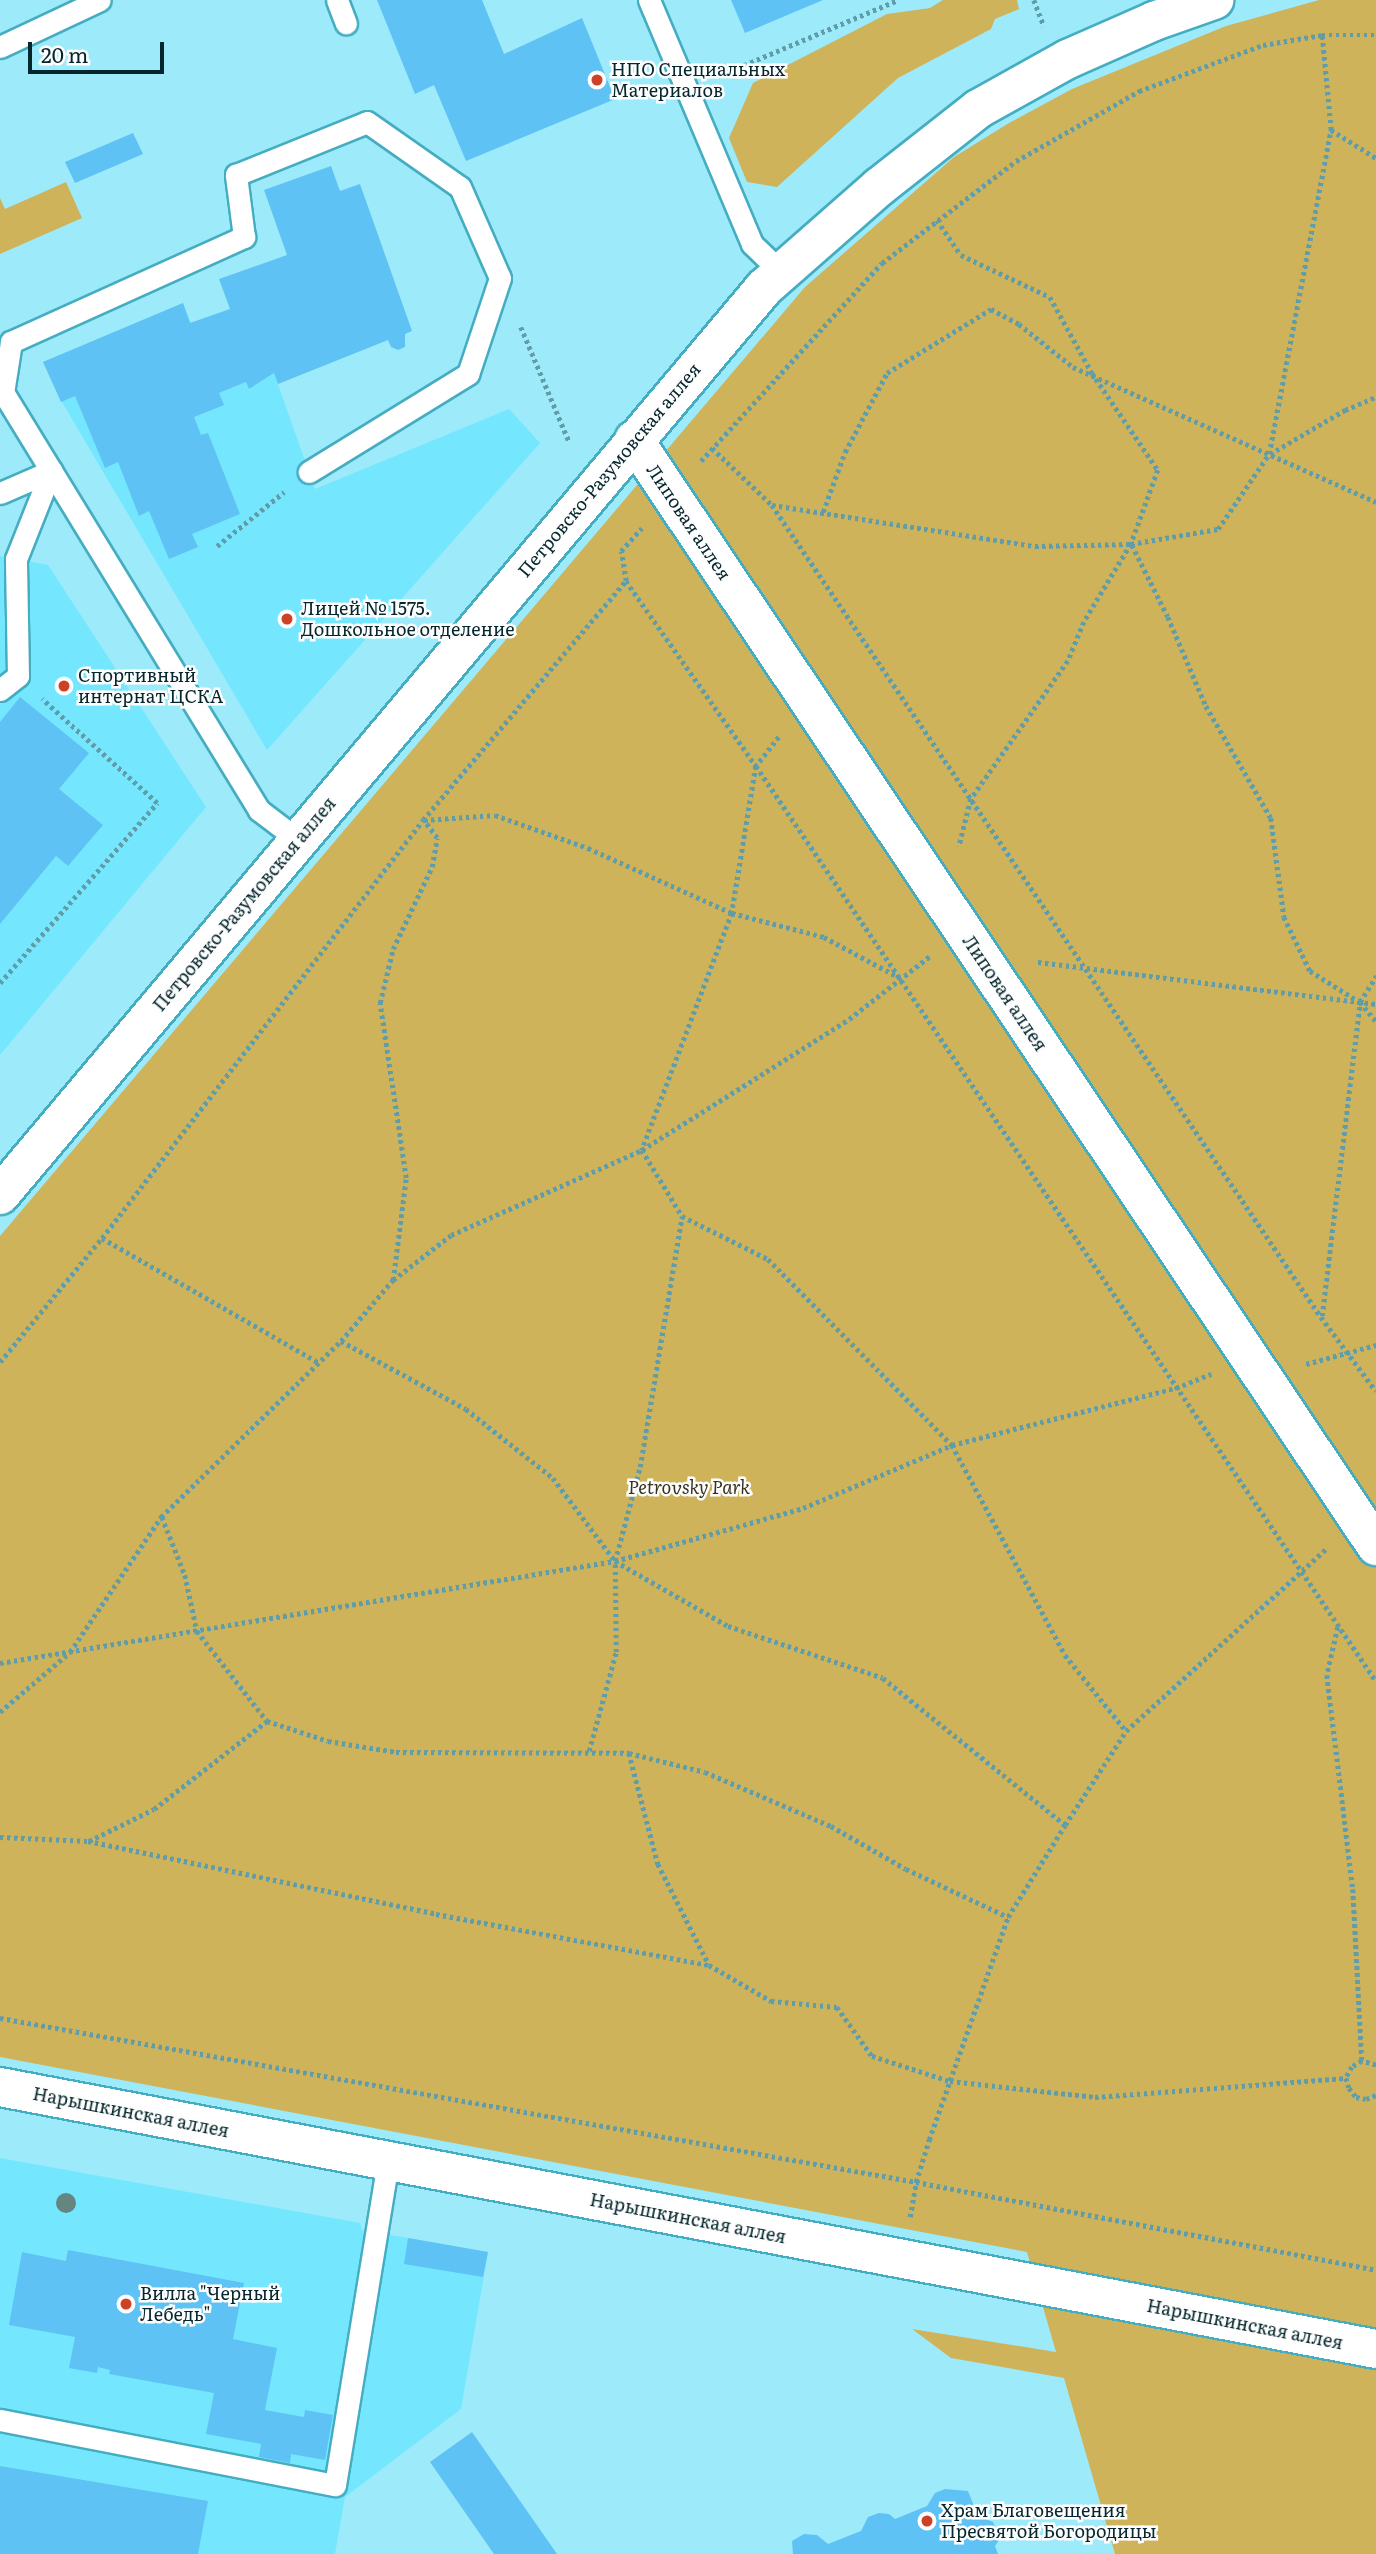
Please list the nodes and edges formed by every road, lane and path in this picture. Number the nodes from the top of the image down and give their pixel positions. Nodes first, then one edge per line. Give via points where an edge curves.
1 (100, 0) edge
2 (337, 0) edge
3 (649, 0) edge
4 (898, 0) edge
5 (1034, 0) edge
6 (1214, 0) edge
7 (346, 23) dead end
8 (1044, 27) dead end
9 (1322, 35) junction
10 (1376, 35) edge
11 (0, 47) edge
12 (688, 88) junction
13 (1331, 130) junction
14 (1376, 158) edge
15 (937, 220) junction
16 (782, 273) junction
17 (500, 278) junction
18 (1092, 373) junction
19 (1376, 397) edge
20 (634, 440) junction
21 (569, 441) dead end
22 (1269, 454) junction
23 (51, 471) junction
24 (309, 472) joint
25 (0, 493) edge
26 (1376, 502) edge
27 (772, 505) junction
28 (823, 512) junction
29 (1131, 544) junction
30 (217, 546) dead end
31 (621, 551) dead end
32 (626, 581) junction
33 (18, 676) junction
34 (0, 690) edge
35 (779, 737) dead end
36 (756, 766) junction
37 (971, 799) junction
38 (423, 820) junction
39 (297, 839) junction
40 (959, 846) dead end
41 (732, 913) junction
42 (932, 953) dead end
43 (1040, 962) dead end
44 (1084, 966) junction
45 (1376, 976) edge
46 (901, 979) junction
47 (0, 983) edge
48 (1360, 1002) junction
49 (1376, 1004) edge
50 (1376, 1021) edge
51 (642, 1150) junction
52 (0, 1195) edge
53 (682, 1216) junction
54 (102, 1238) junction
55 (393, 1280) junction
56 (1321, 1317) junction
57 (341, 1341) junction
58 (1376, 1345) edge
59 (1350, 1353) junction
60 (0, 1362) edge
61 (318, 1362) junction
62 (1314, 1363) dead end
63 (1213, 1373) dead end
64 (1176, 1388) junction
65 (1376, 1391) edge
66 (952, 1445) junction
67 (161, 1517) junction
68 (1333, 1542) dead end
69 (1376, 1546) edge
70 (615, 1561) junction
71 (1303, 1571) junction
72 (1338, 1626) junction
73 (197, 1631) junction
74 (70, 1652) junction
75 (0, 1663) edge
76 (1376, 1681) edge
77 (0, 1712) edge
78 (267, 1721) junction
79 (1126, 1731) junction
80 (589, 1751) junction
81 (629, 1753) junction
82 (1065, 1825) junction
83 (0, 1836) edge
84 (88, 1841) junction
85 (1008, 1917) junction
86 (709, 1965) junction
87 (0, 2018) edge
88 (1362, 2061) junction
89 (1376, 2065) edge
90 (1346, 2078) junction
91 (950, 2081) junction
92 (0, 2087) edge
93 (1376, 2095) edge
94 (387, 2160) junction
95 (916, 2182) junction
96 (909, 2219) dead end
97 (1376, 2270) edge
98 (1376, 2350) edge
99 (0, 2420) edge

1 - 11 lane
2 - 7 lane
3 - 12 lane
4 - 12 path
5 - 8 path
6 - 16 street, Петровско-Разумовская аллея via 1068,59 978,109 879,187
9 - 10 path
9 - 13 path
9 - 15 path via 1263,45 1139,91 1016,161
12 - 16 lane via 752,244
13 - 14 path
13 - 22 path
15 - 18 path via 961,255 1050,297
15 - 27 path via 881,263 712,447
16 - 20 street, Петровско-Разумовская аллея via 764,288
17 - 21 path
17 - 23 lane via 460,187 367,122 236,175 244,237 11,342 3,393
17 - 24 lane via 468,374
18 - 22 path
18 - 28 path via 1073,366 1019,324 991,309 887,373 845,452
18 - 29 path via 1158,470
19 - 22 path
20 - 39 street, Петровско-Разумовская аллея
20 - 69 street, Липовая аллея
22 - 26 path
22 - 29 path via 1218,528
23 - 25 lane
23 - 33 lane via 16,559
23 - 39 lane via 259,810
24 - 30 path
27 - 28 path
27 - 37 path
28 - 29 path via 1035,546
29 - 37 path via 1084,622 1068,661
29 - 48 path via 1206,706 1271,818 1284,917 1310,971
31 - 32 path
32 - 36 path
32 - 38 path
33 - 34 lane
33 - 47 path via 158,803
35 - 36 path
36 - 41 path
36 - 46 path
37 - 40 path
37 - 44 path
38 - 41 path via 495,815 588,848
38 - 54 path
38 - 55 path via 437,838 432,867 393,948 380,1003 406,1178
39 - 52 street, Петровско-Разумовская аллея
41 - 46 path via 824,937
41 - 51 path
42 - 46 path
43 - 44 path
44 - 48 path
44 - 56 path
45 - 48 path
46 - 51 path via 849,1019
46 - 64 path
48 - 49 path
48 - 50 path
48 - 56 path
51 - 53 path
51 - 55 path via 451,1235
53 - 66 path via 768,1259
53 - 70 path via 640,1467
54 - 60 path
54 - 61 path
55 - 57 path
56 - 59 path
57 - 61 path
57 - 70 path via 466,1409 553,1478
58 - 59 path
59 - 62 path
59 - 65 path
61 - 67 path
63 - 64 path
64 - 66 path
64 - 71 path
66 - 70 path via 803,1508
66 - 79 path via 1065,1655
67 - 73 path via 185,1575
67 - 74 path
68 - 71 path
70 - 73 path
70 - 80 path via 616,1652
70 - 82 path via 728,1626 883,1678
71 - 72 path
71 - 79 path
72 - 76 path
72 - 88 path via 1328,1675 1353,1889
73 - 74 path
73 - 78 path
74 - 75 path
74 - 77 path
78 - 80 path via 328,1741 396,1752
78 - 84 path via 155,1809
79 - 82 path
80 - 81 path
81 - 85 path via 705,1772 831,1826 906,1869
81 - 86 path via 658,1864
82 - 85 path
83 - 84 path
84 - 86 path
85 - 91 path
86 - 91 path via 771,2001 837,2007 872,2056
87 - 95 path
88 - 89 path
88 - 90 path
90 - 91 path via 1095,2097
90 - 93 path via 1356,2096
91 - 95 path
92 - 94 street, Нарышкинская аллея
94 - 98 street, Нарышкинская аллея
94 - 99 lane via 335,2485
95 - 96 path
95 - 97 path

